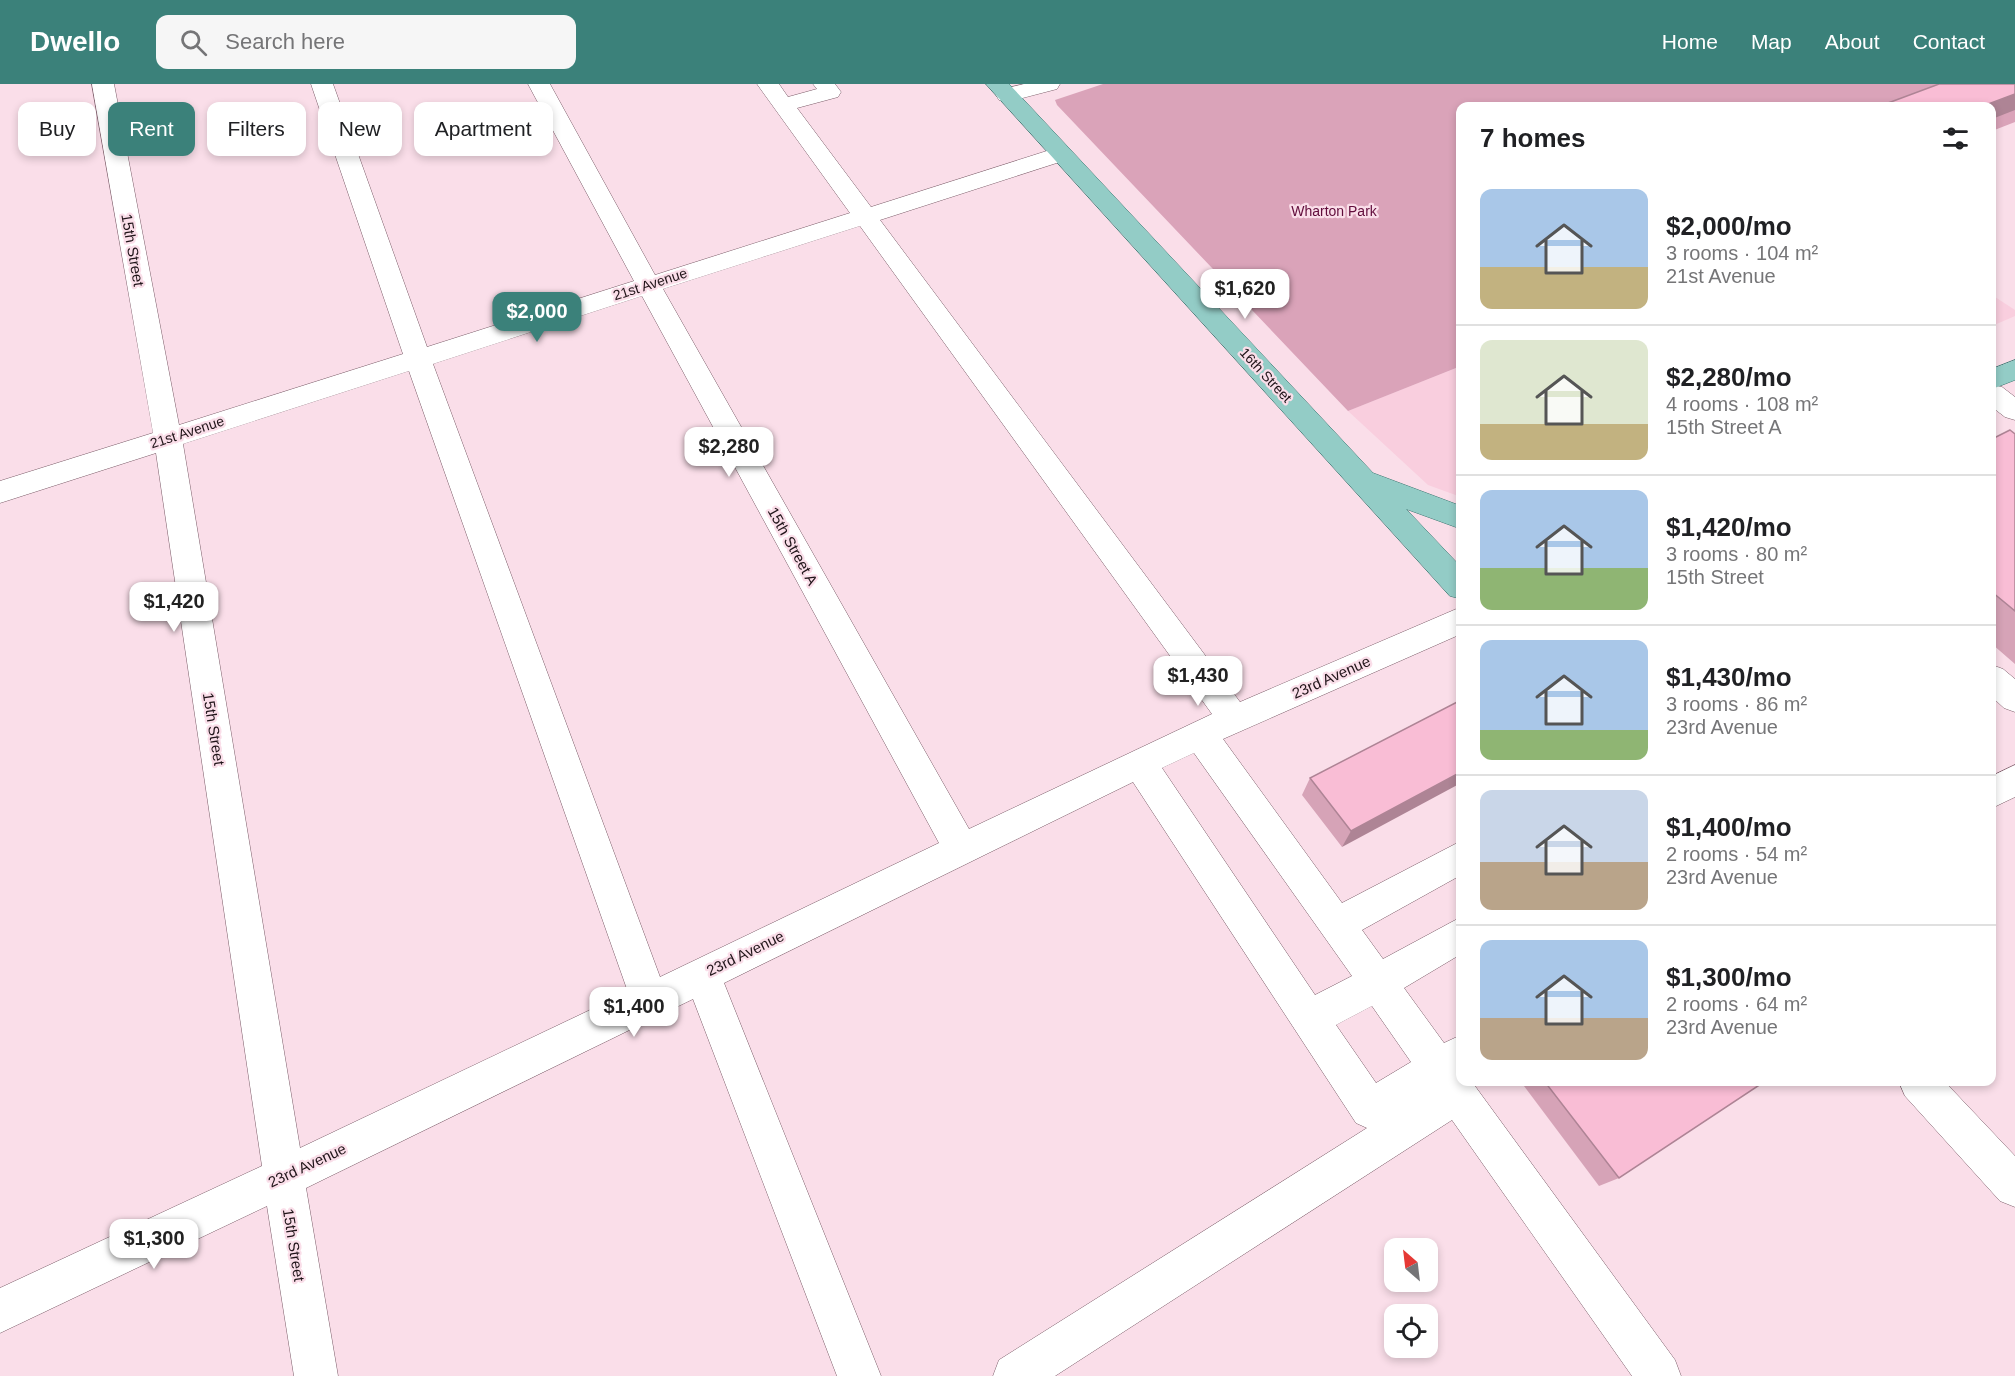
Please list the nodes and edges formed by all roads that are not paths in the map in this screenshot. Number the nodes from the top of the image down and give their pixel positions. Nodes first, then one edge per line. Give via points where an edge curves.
1 (103, 84) edge
2 (322, 84) edge
3 (539, 84) edge
4 (1049, 84) edge
5 (827, 88) edge
6 (1002, 90) edge
7 (776, 94) edge
8 (1061, 154) junction
9 (865, 217) junction
10 (648, 285) junction
11 (418, 359) junction
12 (2015, 369) edge
13 (1996, 378) edge
14 (1996, 397) edge
15 (2015, 410) edge
16 (168, 438) junction
17 (1364, 481) junction
18 (0, 492) edge
19 (1456, 516) edge
20 (1456, 581) edge
21 (1456, 622) edge
22 (1996, 681) edge
23 (2015, 698) edge
24 (1217, 726) junction
25 (1140, 764) junction
26 (2015, 780) edge
27 (1996, 791) edge
28 (961, 849) junction
29 (1456, 860) edge
30 (1336, 925) junction
31 (1456, 937) edge
32 (702, 974) junction
33 (1377, 983) junction
34 (649, 999) junction
35 (1309, 1019) junction
36 (1451, 1072) edge
37 (1461, 1086) edge
38 (1923, 1086) edge
39 (284, 1176) junction
40 (2015, 1186) edge
41 (0, 1311) edge
42 (316, 1376) edge
43 (859, 1376) edge
44 (1015, 1376) edge
45 (1659, 1376) edge

1 - 16 street, 15th Street
2 - 11 street
3 - 10 street, 15th Street A
4 - 6 street
5 - 7 street
6 - 8 main road, 16th Street
7 - 9 street
8 - 9 street, 21st Avenue
8 - 17 main road, 16th Street
9 - 10 street, 21st Avenue
9 - 24 street
10 - 11 street, 21st Avenue
10 - 28 street, 15th Street A
11 - 16 street, 21st Avenue
11 - 34 street
12 - 13 main road
14 - 15 street
16 - 18 street, 21st Avenue
16 - 39 street, 15th Street
17 - 19 main road
17 - 20 main road, 16th Street
21 - 24 street, 23rd Avenue
22 - 23 street
24 - 25 street, 23rd Avenue
24 - 30 street
25 - 28 street, 23rd Avenue
25 - 35 street
26 - 27 street
28 - 32 street, 23rd Avenue
29 - 30 street
30 - 33 street
31 - 33 street
32 - 34 street, 23rd Avenue
32 - 43 street
33 - 35 street
33 - 36 street
34 - 39 street, 23rd Avenue
35 - 36 street via 1370,1109
36 - 44 street
37 - 45 street
38 - 40 street
39 - 41 street, 23rd Avenue
39 - 42 street, 15th Street

